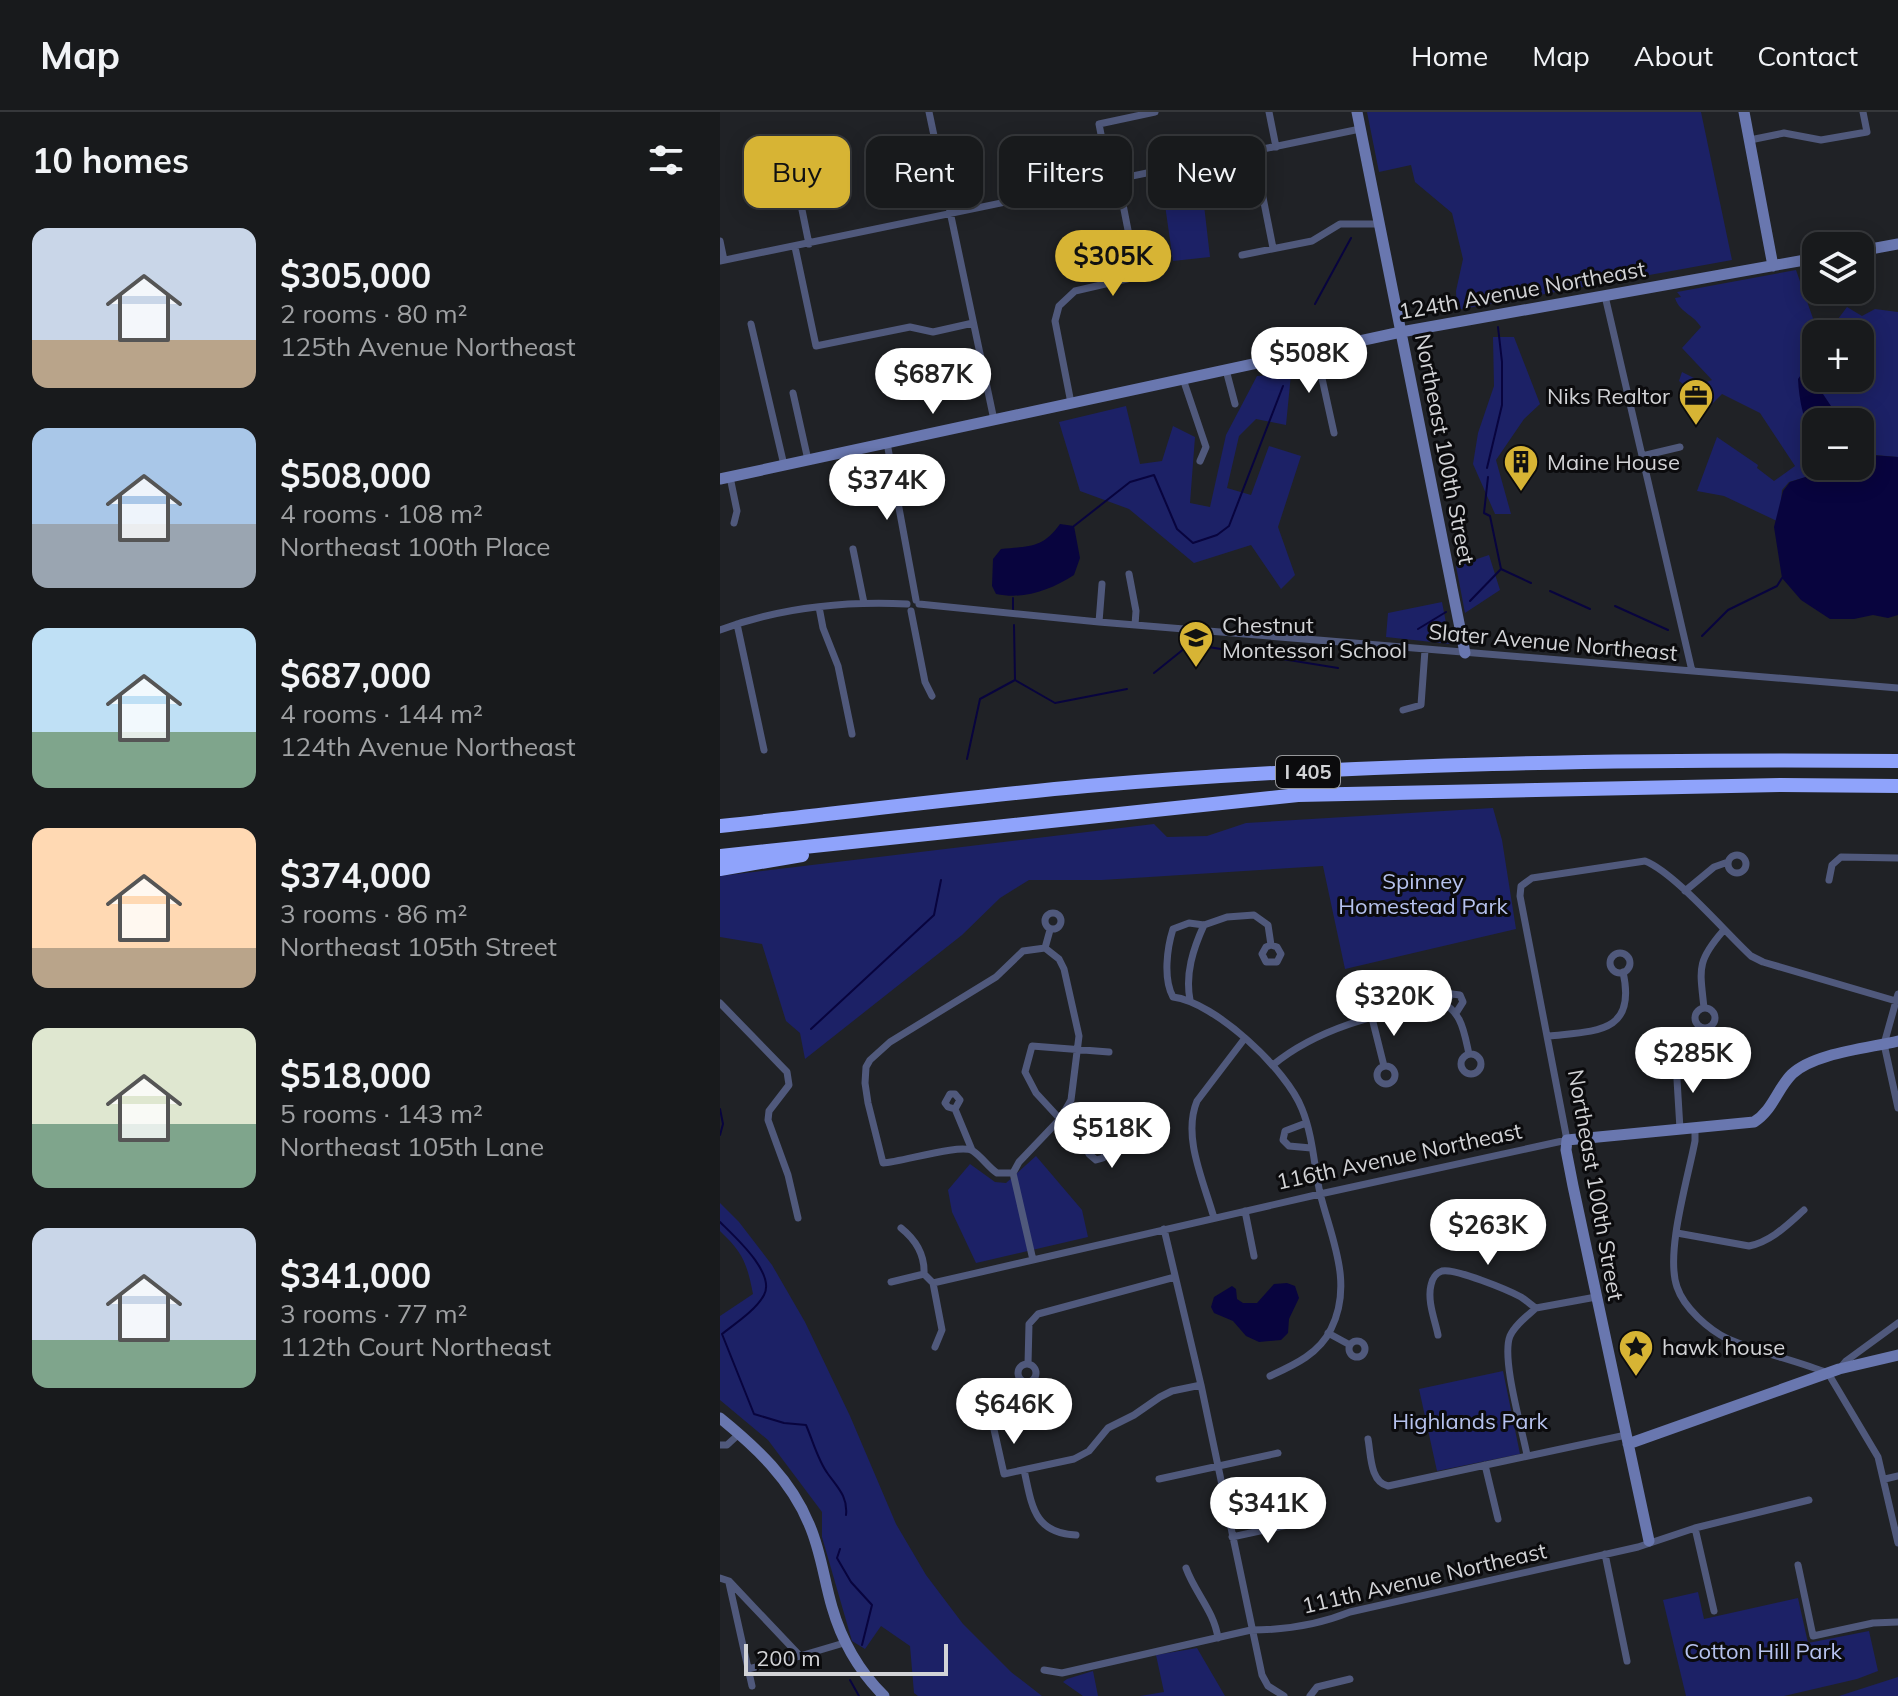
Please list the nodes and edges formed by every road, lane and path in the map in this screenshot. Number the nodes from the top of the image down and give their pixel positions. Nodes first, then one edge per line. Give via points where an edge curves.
1 (929, 112) edge
2 (1155, 112) edge
3 (1269, 112) edge
4 (1357, 112) edge
5 (1744, 112) edge
6 (1863, 112) edge
7 (1360, 129) junction
8 (1102, 136) edge
9 (1750, 140) junction
10 (1276, 147) junction
11 (1265, 150) edge
12 (999, 205) edge
13 (802, 208) edge
14 (1121, 208) edge
15 (1265, 208) edge
16 (950, 215) junction
17 (1379, 224) junction
18 (720, 241) edge
19 (809, 244) junction
20 (1898, 244) edge
21 (795, 247) junction
22 (1273, 248) junction
23 (1874, 248) edge
24 (1242, 255) dead end
25 (722, 261) edge
26 (1802, 261) edge
27 (1773, 266) junction
28 (1157, 272) dead end
29 (1137, 276) junction
30 (1605, 296) junction
31 (973, 323) junction
32 (751, 324) dead end
33 (1401, 332) junction
34 (1316, 351) junction
35 (1226, 370) junction
36 (1183, 379) junction
37 (793, 393) dead end
38 (1071, 403) junction
39 (1235, 404) dead end
40 (994, 420) junction
41 (1334, 433) dead end
42 (887, 443) junction
43 (1680, 447) dead end
44 (1642, 456) junction
45 (808, 460) junction
46 (1200, 461) dead end
47 (784, 465) junction
48 (725, 478) edge
49 (734, 523) dead end
50 (853, 549) dead end
51 (1129, 574) dead end
52 (1102, 584) dead end
53 (918, 602) junction
54 (864, 603) junction
55 (819, 607) junction
56 (909, 608) junction
57 (1099, 622) junction
58 (737, 624) junction
59 (1135, 625) junction
60 (720, 630) edge
61 (1425, 650) junction
62 (1465, 653) junction
63 (1692, 671) junction
64 (1898, 688) edge
65 (932, 696) dead end
66 (1433, 702) dead end
67 (1421, 705) junction
68 (1403, 710) dead end
69 (852, 734) dead end
70 (764, 750) dead end
71 (1898, 761) edge
72 (1898, 786) edge
73 (720, 826) edge
74 (890, 837) junction
75 (720, 856) edge
76 (1898, 858) edge
77 (1728, 862) dead end
78 (720, 869) edge
79 (1829, 880) dead end
80 (1685, 891) junction
81 (1204, 925) junction
82 (1050, 930) dead end
83 (1723, 931) junction
84 (1271, 945) dead end
85 (1045, 948) junction
86 (1623, 972) dead end
87 (1897, 998) edge
88 (1190, 1000) junction
89 (720, 1003) edge
90 (1450, 1008) junction
91 (1704, 1008) dead end
92 (1372, 1018) junction
93 (1549, 1036) junction
94 (1245, 1038) junction
95 (1898, 1041) edge
96 (1884, 1044) junction
97 (1077, 1051) junction
98 (1109, 1052) dead end
99 (1469, 1054) dead end
100 (1676, 1063) dead end
101 (1273, 1065) junction
102 (1384, 1066) dead end
103 (1898, 1108) edge
104 (955, 1109) dead end
105 (1060, 1119) junction
106 (1306, 1123) junction
107 (1695, 1128) junction
108 (1680, 1129) junction
109 (1079, 1134) junction
110 (1567, 1140) junction
111 (1311, 1148) junction
112 (972, 1150) junction
113 (1013, 1173) junction
114 (1320, 1194) junction
115 (1804, 1210) dead end
116 (1245, 1211) junction
117 (798, 1218) dead end
118 (1214, 1218) junction
119 (901, 1228) dead end
120 (1164, 1229) junction
121 (1677, 1233) junction
122 (1254, 1256) dead end
123 (1033, 1260) junction
124 (924, 1274) junction
125 (1175, 1277) junction
126 (891, 1282) dead end
127 (933, 1283) junction
128 (1596, 1297) junction
129 (1536, 1308) junction
130 (1898, 1323) edge
131 (1328, 1333) junction
132 (1438, 1335) dead end
133 (1350, 1345) dead end
134 (935, 1347) dead end
135 (1898, 1355) edge
136 (1028, 1364) dead end
137 (1834, 1371) junction
138 (1270, 1376) dead end
139 (1201, 1385) junction
140 (720, 1418) edge
141 (993, 1425) dead end
142 (739, 1434) junction
143 (1368, 1439) dead end
144 (1627, 1439) junction
145 (720, 1445) edge
146 (1278, 1453) dead end
147 (1527, 1455) junction
148 (1485, 1465) junction
149 (1218, 1467) junction
150 (1024, 1470) junction
151 (1898, 1476) edge
152 (1159, 1479) dead end
153 (1885, 1479) junction
154 (1809, 1500) dead end
155 (1498, 1519) dead end
156 (1297, 1523) dead end
157 (1695, 1528) junction
158 (1076, 1535) dead end
159 (1232, 1537) junction
160 (1649, 1541) junction
161 (1898, 1543) edge
162 (1605, 1554) junction
163 (1798, 1565) dead end
164 (1186, 1568) dead end
165 (724, 1580) edge
166 (1714, 1611) dead end
167 (1898, 1622) edge
168 (1251, 1630) junction
169 (1218, 1638) junction
170 (844, 1643) junction
171 (800, 1656) junction
172 (1627, 1661) dead end
173 (748, 1669) junction
174 (1044, 1670) dead end
175 (1350, 1679) dead end
176 (752, 1686) dead end
177 (884, 1696) edge
178 (1284, 1696) edge
179 (1310, 1696) edge

1 - 16 street
2 - 8 street via 1099,124
3 - 10 street
4 - 7 street, Northeast 100th Street
5 - 9 street
6 - 9 street via 1867,132 1821,140 1784,133
7 - 10 street
7 - 17 street, Northeast 100th Street
9 - 27 street
10 - 11 street
12 - 16 street
13 - 19 street
14 - 29 street
15 - 22 street
16 - 19 street
16 - 31 street
17 - 22 street via 1340,224 1312,241
17 - 33 street, Northeast 100th Street
18 - 25 street
19 - 21 street
20 - 23 street
21 - 25 street
21 - 31 street via 816,346 910,327 933,332
22 - 24 street
26 - 27 street, 124th Avenue Northeast
27 - 30 street, 124th Avenue Northeast
28 - 29 street
29 - 38 street via 1075,291 1059,306 1055,321
30 - 33 street, 124th Avenue Northeast
30 - 44 street
31 - 40 street
32 - 47 street
33 - 34 street, 124th Avenue Northeast
33 - 62 street, Northeast 100th Street
34 - 35 street, 124th Avenue Northeast
34 - 41 street
35 - 36 street, 124th Avenue Northeast
35 - 39 street
36 - 38 street, 124th Avenue Northeast
36 - 46 street via 1206,447
37 - 45 street
38 - 40 street, 124th Avenue Northeast
40 - 42 street, 124th Avenue Northeast
42 - 45 street, 124th Avenue Northeast
42 - 53 street
43 - 44 street
44 - 63 street
45 - 47 street, 124th Avenue Northeast
47 - 48 street, 124th Avenue Northeast
48 - 49 street via 737,511
50 - 54 street
51 - 59 street
52 - 57 street
53 - 56 street
53 - 57 street, Slater Avenue Northeast
54 - 55 street
54 - 56 street
55 - 58 street
55 - 69 street
56 - 65 street
57 - 59 street, Slater Avenue Northeast
58 - 60 street
58 - 70 street
59 - 61 street, Slater Avenue Northeast
61 - 62 street, Slater Avenue Northeast
61 - 67 street
62 - 63 street, Slater Avenue Northeast
63 - 64 street, Slater Avenue Northeast
66 - 67 street
67 - 68 street
71 - 73 highway, I 405 via 1428,765 1087,786
72 - 74 highway, I 405 via 1298,795
74 - 75 highway, I 405
74 - 78 highway
76 - 79 street via 1841,857 1832,865
77 - 80 street
80 - 83 street
80 - 93 street, Northeast 100th Street via 1645,861 1523,883 1520,896
81 - 84 street via 1254,915 1268,925
81 - 88 street via 1187,983
81 - 88 street via 1173,929 1168,944 1169,991
82 - 85 street
83 - 87 street via 1763,962
83 - 91 street via 1701,965
85 - 97 street via 1064,969
85 - 112 street via 1023,951 996,977 890,1042 866,1067 868,1103 883,1163 955,1148
86 - 93 street via 1626,1005 1616,1022 1600,1030
87 - 96 street
88 - 94 street
89 - 117 street via 787,1072 789,1085 768,1120
90 - 90 street via 1452,994 1460,995 1463,1002
90 - 92 street via 1438,1001
90 - 99 street via 1463,1024
92 - 101 street via 1308,1040
92 - 102 street
93 - 110 street, Northeast 100th Street
94 - 101 street
94 - 118 street via 1197,1101 1191,1121
95 - 96 street, 116th Avenue Northeast
96 - 103 street
96 - 107 street, 116th Avenue Northeast via 1801,1067 1754,1122
97 - 98 street
97 - 105 street via 1071,1100
97 - 105 street via 1032,1046 1025,1072
100 - 108 street
101 - 106 street
104 - 112 street
105 - 109 street
105 - 113 street
106 - 111 street
106 - 111 street via 1285,1131 1283,1140 1289,1146
107 - 108 street, 116th Avenue Northeast
107 - 121 street
108 - 110 street, 116th Avenue Northeast
109 - 109 street via 1091,1157 1103,1158 1107,1140
110 - 114 street, 116th Avenue Northeast
110 - 128 street, Northeast 100th Street
111 - 114 street
112 - 113 street via 997,1173
113 - 123 street
114 - 116 street, 116th Avenue Northeast
114 - 131 street via 1341,1272 1339,1302
115 - 121 street via 1775,1235 1749,1246
116 - 118 street, 116th Avenue Northeast
116 - 122 street
118 - 120 street, 116th Avenue Northeast
119 - 124 street via 921,1251
120 - 123 street, 116th Avenue Northeast
120 - 125 street
121 - 137 street via 1674,1277 1682,1298 1715,1332
123 - 127 street, 116th Avenue Northeast
124 - 126 street
124 - 127 street
125 - 136 street via 1038,1314 1029,1324
125 - 139 street
127 - 134 street via 942,1330
128 - 129 street
128 - 144 street, Northeast 100th Street
129 - 132 street via 1521,1297 1449,1270 1435,1275 1431,1285
129 - 147 street via 1511,1335 1507,1353
130 - 137 street
131 - 133 street
131 - 138 street via 1300,1363
135 - 137 street
137 - 144 street
137 - 153 street
139 - 149 street
139 - 150 street via 1160,1397 1108,1428 1089,1451 1074,1459
140 - 142 street
141 - 150 street via 1004,1474
142 - 145 street
142 - 170 street via 785,1480 804,1514
143 - 148 street via 1376,1479 1388,1486
144 - 147 street
144 - 160 street, Northeast 100th Street
146 - 149 street
147 - 148 street
148 - 155 street
149 - 152 street
149 - 159 street
150 - 158 street via 1038,1518 1059,1534
151 - 153 street
153 - 161 street
154 - 157 street, 111th Avenue Northeast
156 - 159 street
157 - 160 street, 111th Avenue Northeast
157 - 166 street
159 - 168 street
160 - 162 street, 111th Avenue Northeast
162 - 168 street, 111th Avenue Northeast via 1327,1621
162 - 172 street
163 - 167 street via 1813,1636
164 - 169 street
165 - 171 street
165 - 173 street
168 - 169 street, 111th Avenue Northeast
168 - 178 street via 1265,1682
169 - 174 street, 111th Avenue Northeast via 1062,1673
170 - 171 street
170 - 177 street
171 - 173 street
173 - 176 street
175 - 179 street via 1317,1687

